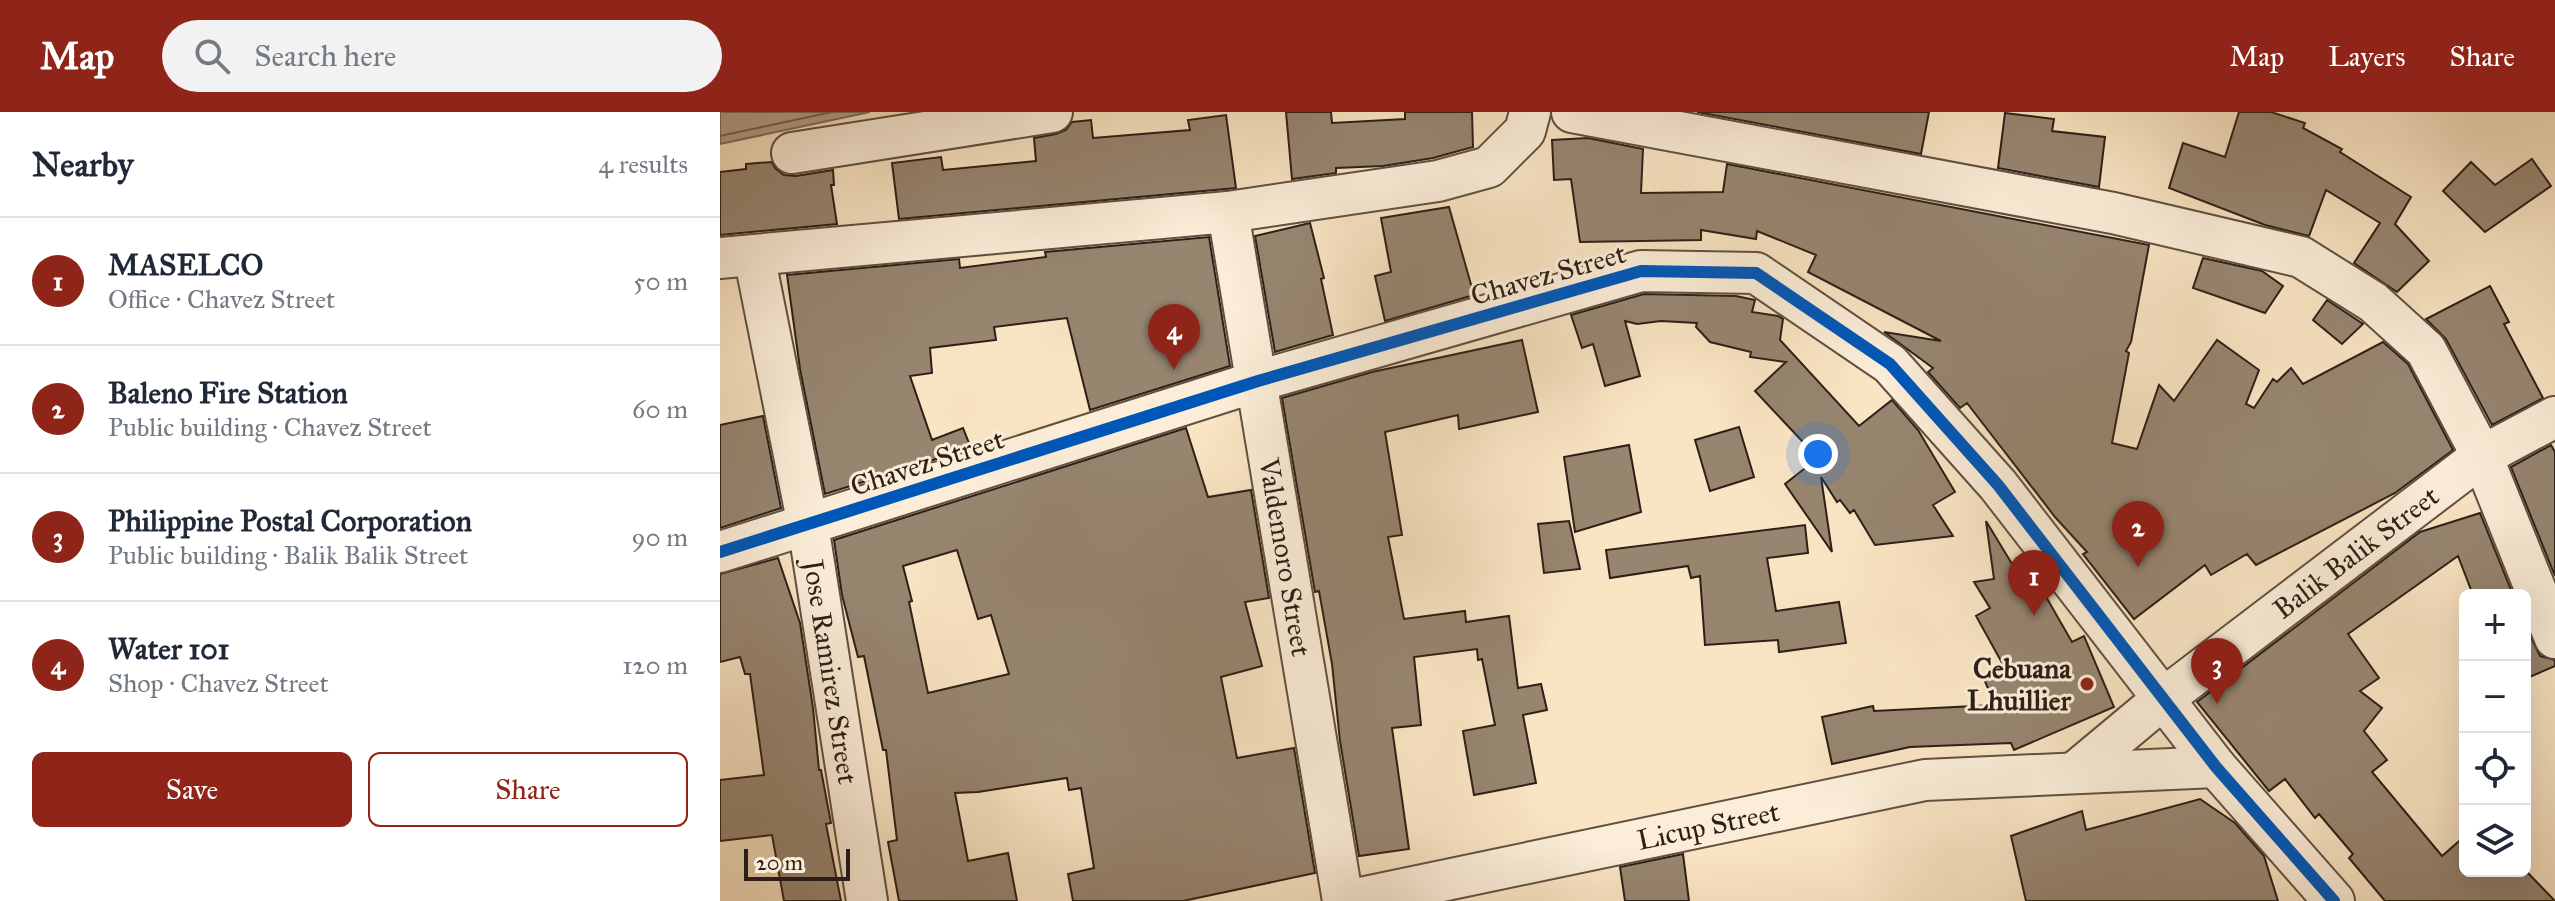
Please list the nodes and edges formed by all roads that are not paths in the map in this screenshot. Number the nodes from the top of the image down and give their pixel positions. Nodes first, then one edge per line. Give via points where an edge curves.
1 (1052, 112) edge
2 (1530, 112) edge
3 (1572, 112) edge
4 (792, 153) dead end
5 (1228, 212) junction
6 (737, 256) edge
7 (1258, 381) junction
8 (2555, 417) edge
9 (2482, 456) junction
10 (808, 525) junction
11 (720, 552) edge
12 (2555, 638) edge
13 (2164, 698) junction
14 (2216, 767) junction
15 (2074, 773) junction
16 (867, 901) edge
17 (1344, 901) edge
18 (2334, 901) edge

1 - 4 street
2 - 5 street via 1525,131 1489,167 1438,181
3 - 9 street via 2113,213 2301,257 2373,302 2426,350
5 - 6 street
5 - 7 street, Valdemoro Street
6 - 10 street, Jose Ramirez Street
7 - 10 street, Chavez Street
7 - 13 street, Chavez Street via 1641,271 1756,273 1890,364 1998,485
7 - 17 street, Valdemoro Street
8 - 9 street, Balik Balik Street
9 - 12 street
9 - 13 street, Balik Balik Street
10 - 11 street, Chavez Street
10 - 16 street, Jose Ramirez Street
13 - 14 street, Chavez Street
13 - 15 street
14 - 15 street, Licup Street
14 - 18 street, Chavez Street
15 - 17 street, Licup Street via 1925,780

